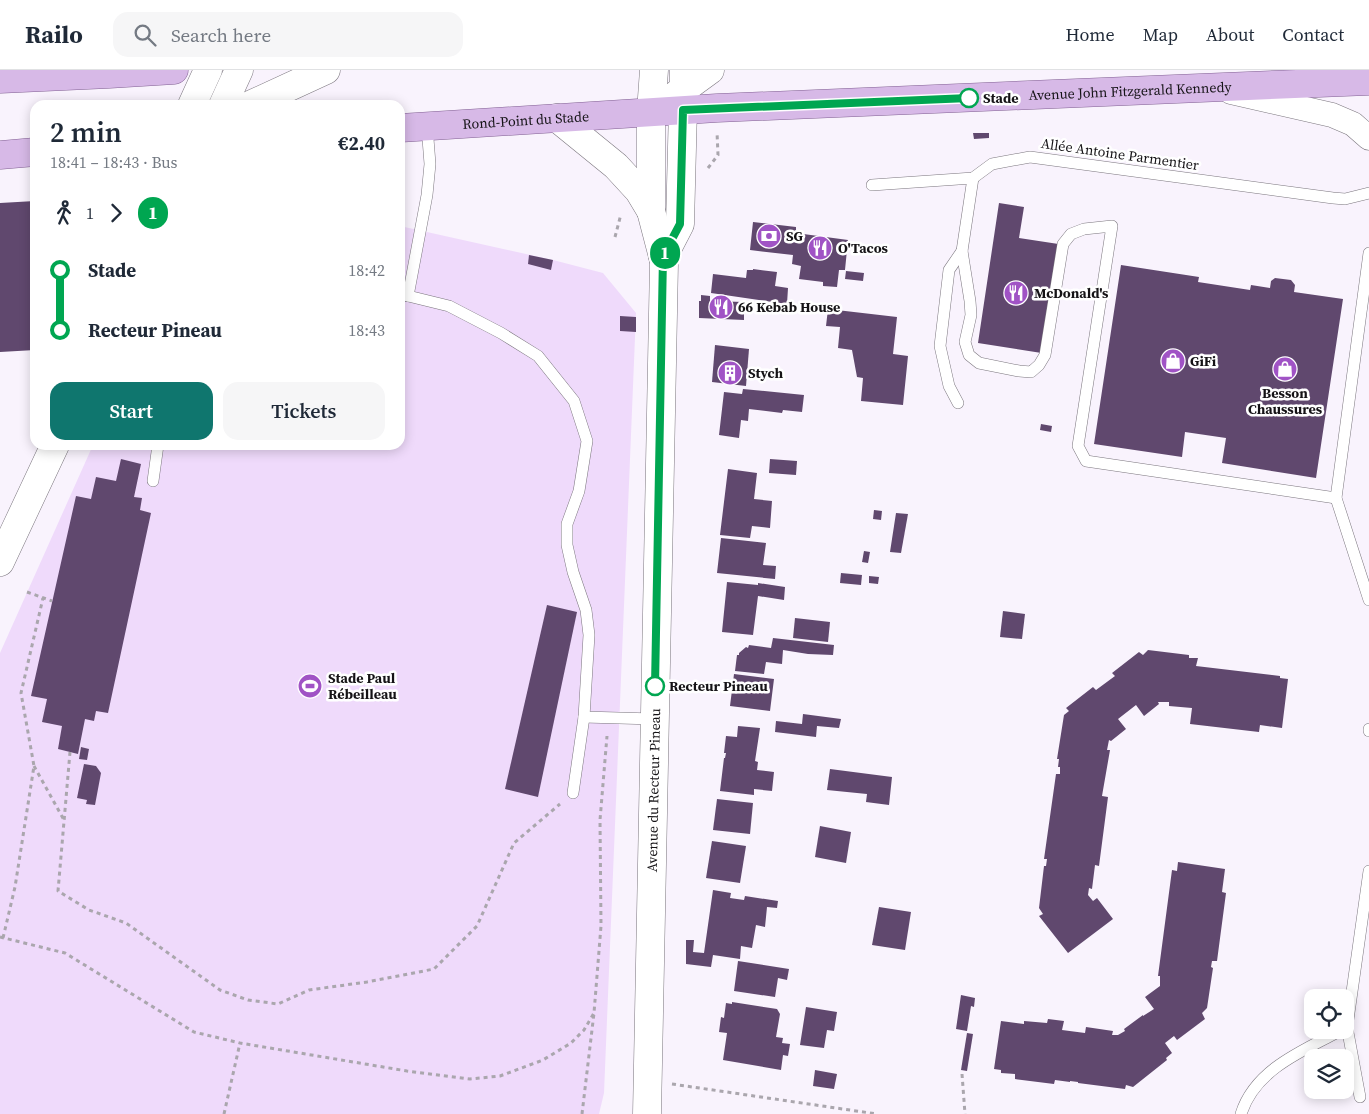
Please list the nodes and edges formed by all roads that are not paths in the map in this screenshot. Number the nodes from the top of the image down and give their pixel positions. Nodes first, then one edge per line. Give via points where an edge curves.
1 (174, 70) edge
2 (208, 70) edge
3 (240, 70) edge
4 (326, 70) edge
5 (654, 70) edge
6 (710, 70) edge
7 (0, 79) edge
8 (1369, 81) edge
9 (1215, 88) junction
10 (684, 90) edge
11 (194, 100) edge
12 (225, 100) edge
13 (261, 100) edge
14 (652, 112) junction
15 (557, 118) junction
16 (427, 126) junction
17 (405, 128) edge
18 (1369, 138) edge
19 (30, 152) edge
20 (0, 155) edge
21 (974, 178) junction
22 (872, 185) dead end
23 (1369, 193) edge
24 (651, 211) junction
25 (962, 251) junction
26 (1369, 253) edge
27 (663, 256) junction
28 (405, 291) edge
29 (405, 295) edge
30 (1364, 336) edge
31 (958, 403) dead end
32 (52, 450) edge
33 (157, 450) edge
34 (153, 481) dead end
35 (1336, 498) junction
36 (3, 549) edge
37 (1369, 600) edge
38 (584, 717) junction
39 (654, 719) junction
40 (574, 793) road end
41 (1369, 870) edge
42 (1351, 989) edge
43 (1325, 1039) edge
44 (1347, 1039) edge
45 (1360, 1097) dead end
46 (647, 1114) edge
47 (1241, 1114) edge

1 - 7 main road
2 - 11 main road
3 - 12 main road
4 - 13 main road
5 - 14 main road, Avenue du Recteur Pineau
6 - 10 main road
8 - 9 main road, Avenue John Fitzgerald Kennedy
9 - 10 main road, Avenue John Fitzgerald Kennedy
9 - 18 street via 1332,115 1353,124
10 - 14 main road, Avenue John Fitzgerald Kennedy
10 - 27 main road, Avenue du Recteur Pineau via 680,224
14 - 15 main road, Rond-Point du Stade
14 - 24 main road, Avenue du Recteur Pineau
15 - 16 main road, Rond-Point du Stade
15 - 24 main road via 616,166 639,191
16 - 17 main road, Rond-Point du Stade
16 - 28 lane via 430,164 427,195
19 - 20 main road
21 - 22 lane
21 - 23 lane, Allée Antoine Parmentier via 992,164 1030,157 1333,198 1345,199
21 - 25 lane
24 - 27 main road, Avenue du Recteur Pineau
25 - 31 lane via 949,270 940,346 949,386
25 - 35 lane via 971,315 965,342 969,355 979,363 1031,372 1045,355 1063,244 1071,234 1084,229 1112,226 1078,446 1086,461
26 - 30 lane
27 - 39 main road, Avenue du Recteur Pineau
29 - 38 lane via 449,306 509,337 538,356 574,401 587,441 579,491 567,524 567,545 586,610 589,636
30 - 35 lane
32 - 36 main road
33 - 34 lane
35 - 37 lane
38 - 39 lane
38 - 40 lane
39 - 46 main road, Avenue du Recteur Pineau
41 - 42 lane
43 - 47 lane via 1279,1064 1256,1086
44 - 45 lane

